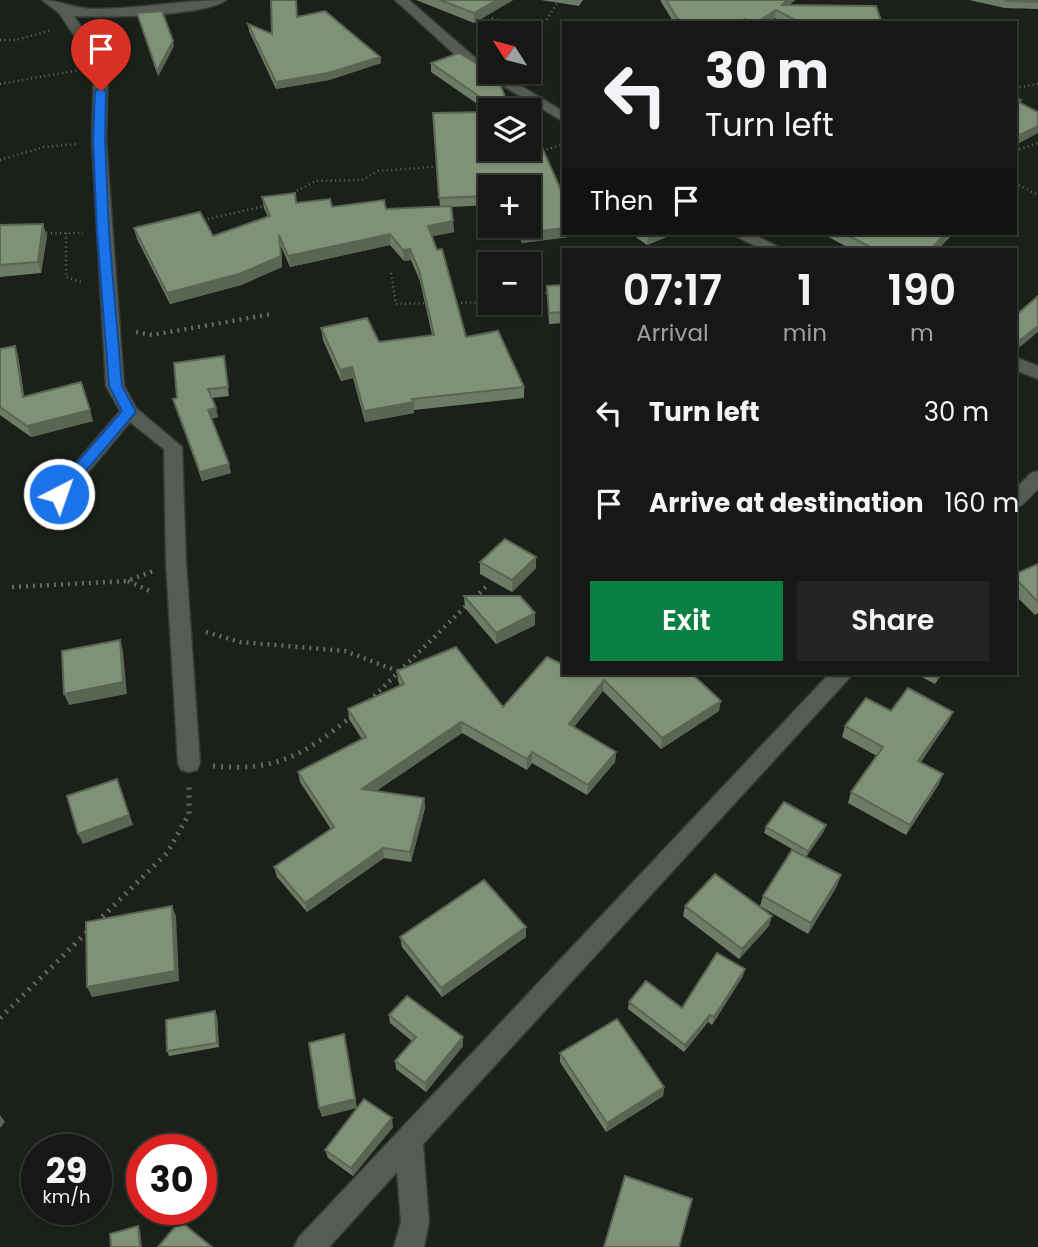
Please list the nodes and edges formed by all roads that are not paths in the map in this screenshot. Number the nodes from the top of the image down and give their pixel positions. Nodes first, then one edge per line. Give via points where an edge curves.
1 (220, 0) edge
2 (401, 0) edge
3 (61, 11) edge
4 (562, 117) edge
5 (742, 235) edge
6 (772, 248) edge
7 (1017, 364) edge
8 (1038, 373) edge
9 (129, 412) junction
10 (1038, 478) edge
11 (59, 494) dead end
12 (1017, 498) edge
13 (841, 675) edge
14 (189, 763) road end
15 (409, 1139) junction
16 (309, 1247) edge
17 (409, 1247) edge

1 - 3 street via 160,10
2 - 4 street via 468,59
3 - 9 street via 101,66 103,232 115,386
5 - 6 street
7 - 8 street
9 - 11 street
9 - 14 street via 173,447
10 - 12 street
13 - 15 street
15 - 16 street
15 - 17 street via 415,1222

